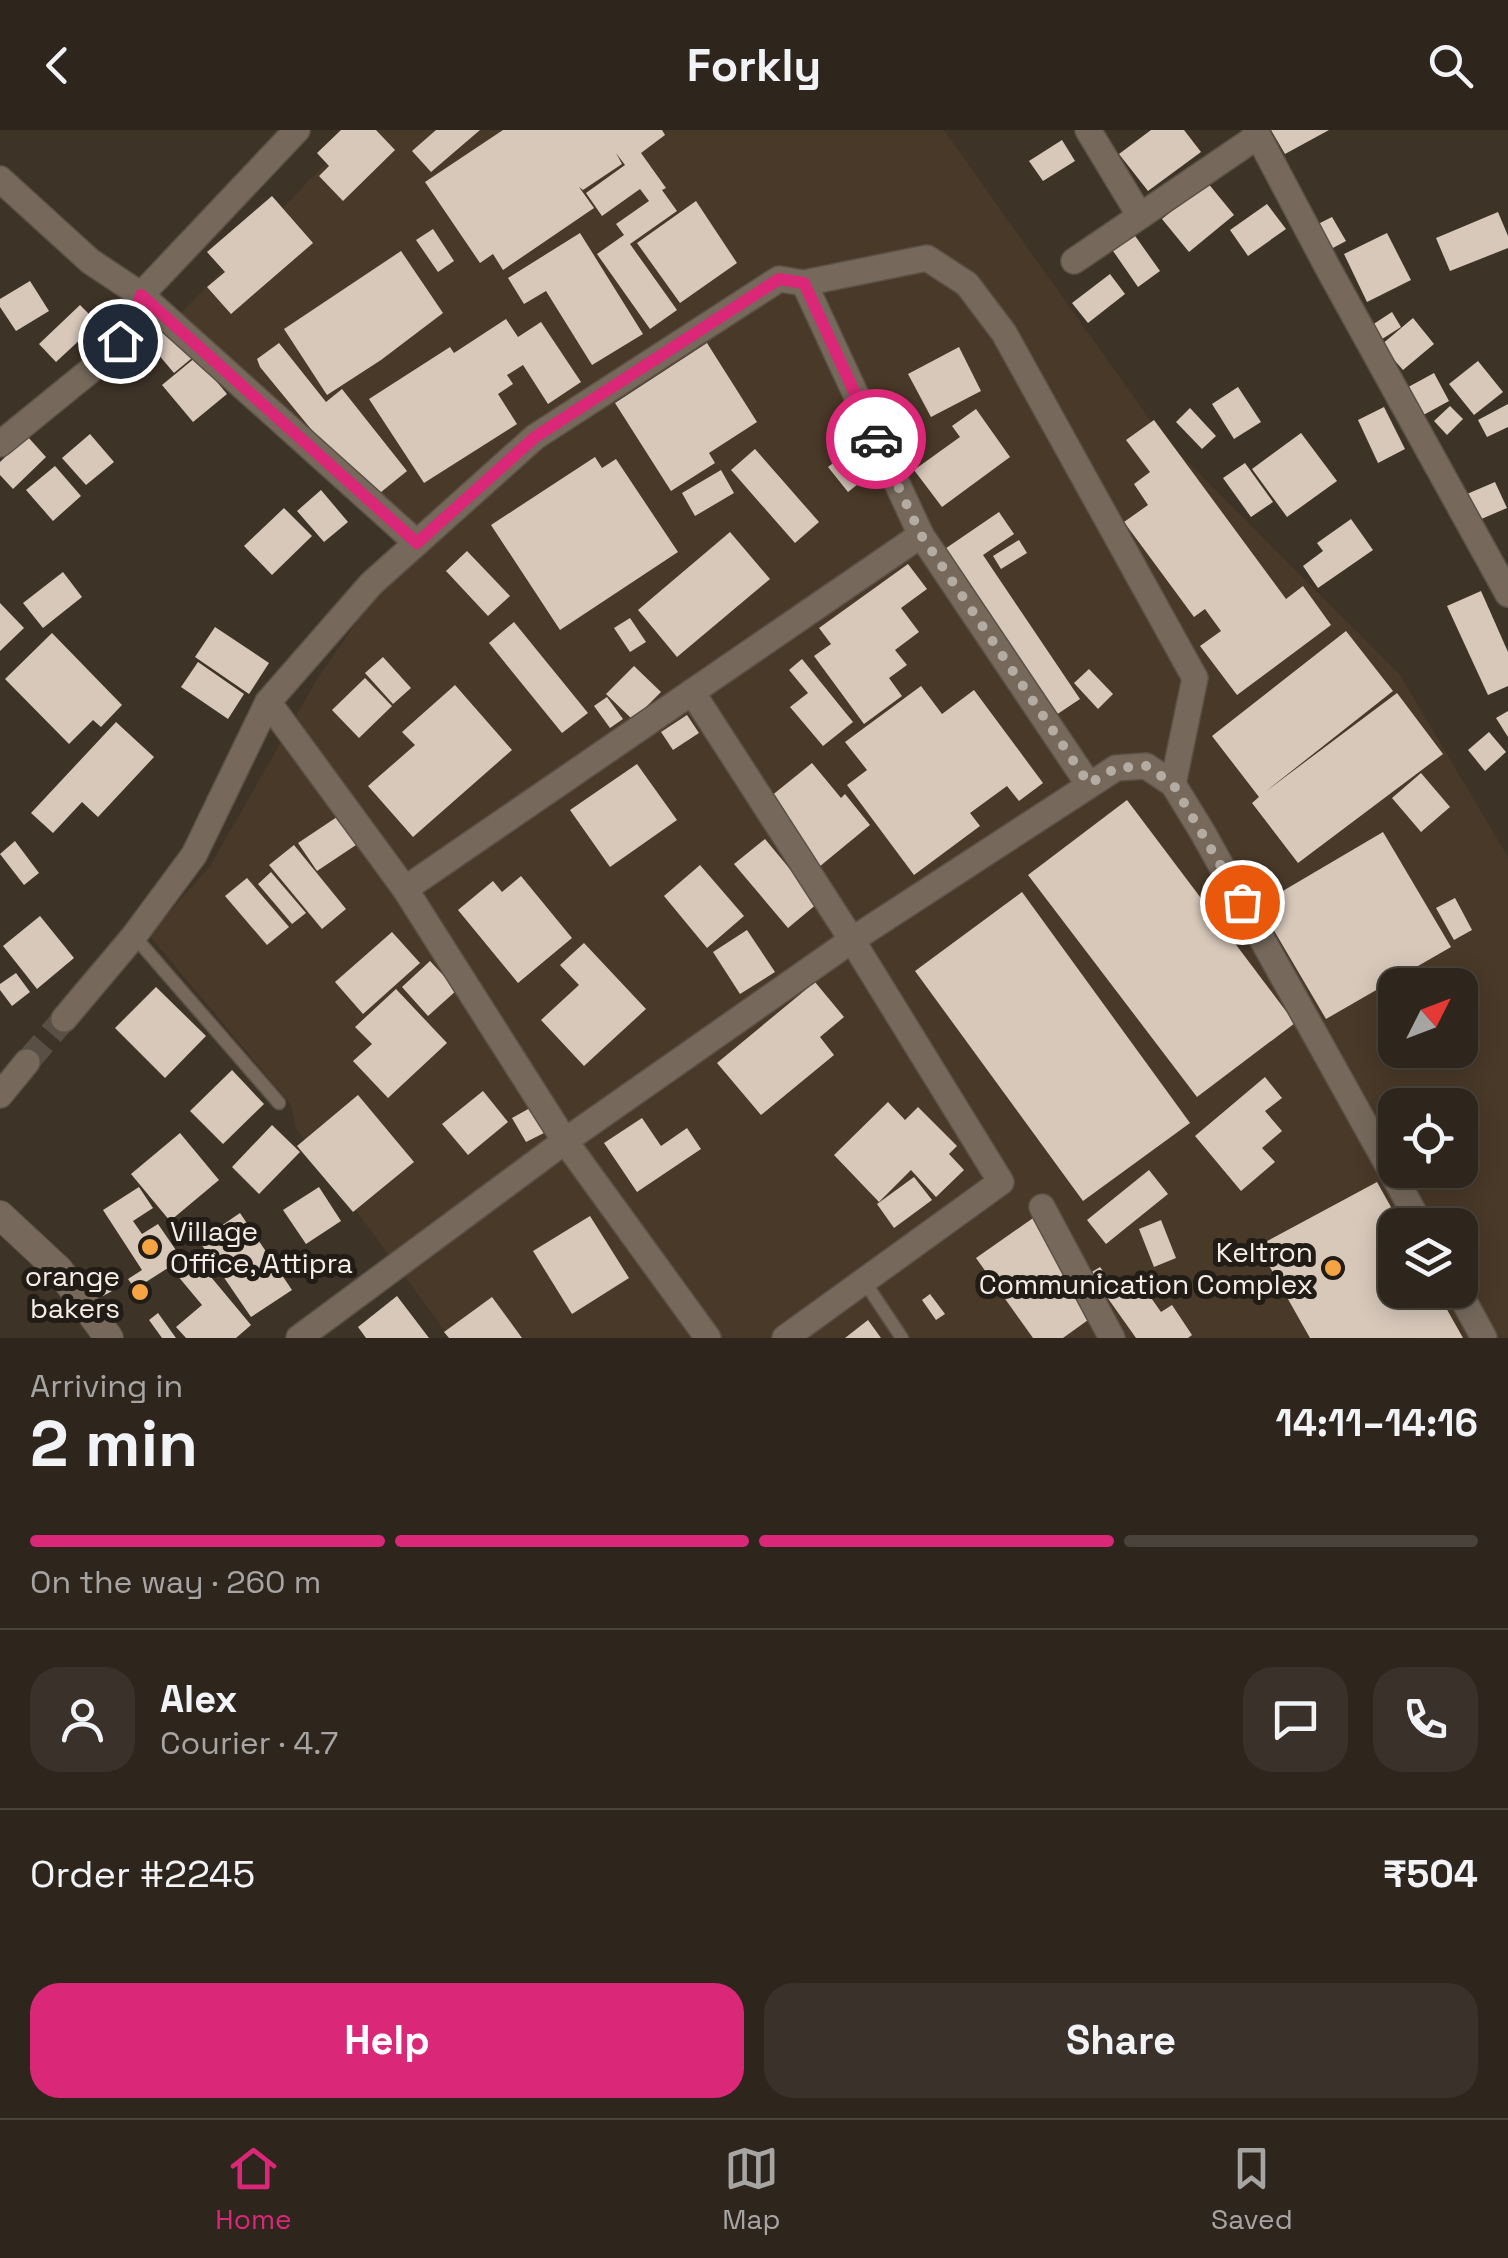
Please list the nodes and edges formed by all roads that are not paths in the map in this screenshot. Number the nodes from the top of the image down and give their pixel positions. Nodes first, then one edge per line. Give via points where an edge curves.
1 (297, 130) edge
2 (1088, 130) edge
3 (1256, 133) edge
4 (0, 179) edge
5 (1140, 216) junction
6 (1074, 260) dead end
7 (804, 283) junction
8 (141, 295) junction
9 (0, 444) edge
10 (921, 535) junction
11 (417, 543) junction
12 (1508, 594) edge
13 (692, 692) junction
14 (268, 702) junction
15 (1089, 784) junction
16 (1173, 784) junction
17 (405, 889) junction
18 (134, 936) junction
19 (852, 940) junction
20 (64, 1019) tunnel mouth
21 (28, 1062) tunnel mouth
22 (0, 1094) edge
23 (279, 1103) dead end
24 (564, 1140) junction
25 (1042, 1207) dead end
26 (1412, 1208) edge
27 (0, 1215) edge
28 (864, 1281) junction
29 (1468, 1308) edge
30 (109, 1338) edge
31 (300, 1338) edge
32 (708, 1338) edge
33 (785, 1338) edge
34 (902, 1338) edge
35 (1112, 1338) edge
36 (1484, 1338) edge

1 - 8 street
2 - 5 street
3 - 5 street
3 - 12 street
4 - 8 street via 90,261
5 - 6 street
7 - 10 street
7 - 11 street via 779,279 535,437
7 - 16 street via 927,258 967,284 1004,333 1195,678
8 - 9 street via 133,322 102,361
8 - 11 street
10 - 13 street
10 - 15 street
11 - 14 street
13 - 17 street
13 - 19 street
14 - 17 street
14 - 18 street via 194,856
15 - 16 street via 1116,768 1146,766
15 - 19 street
16 - 26 street
17 - 24 street
18 - 20 street
18 - 23 lane
19 - 24 street
19 - 28 street via 1001,1182
21 - 22 street
24 - 31 street
24 - 32 street
25 - 35 street
27 - 30 main road via 58,1270
28 - 33 street
28 - 34 lane
29 - 36 street

